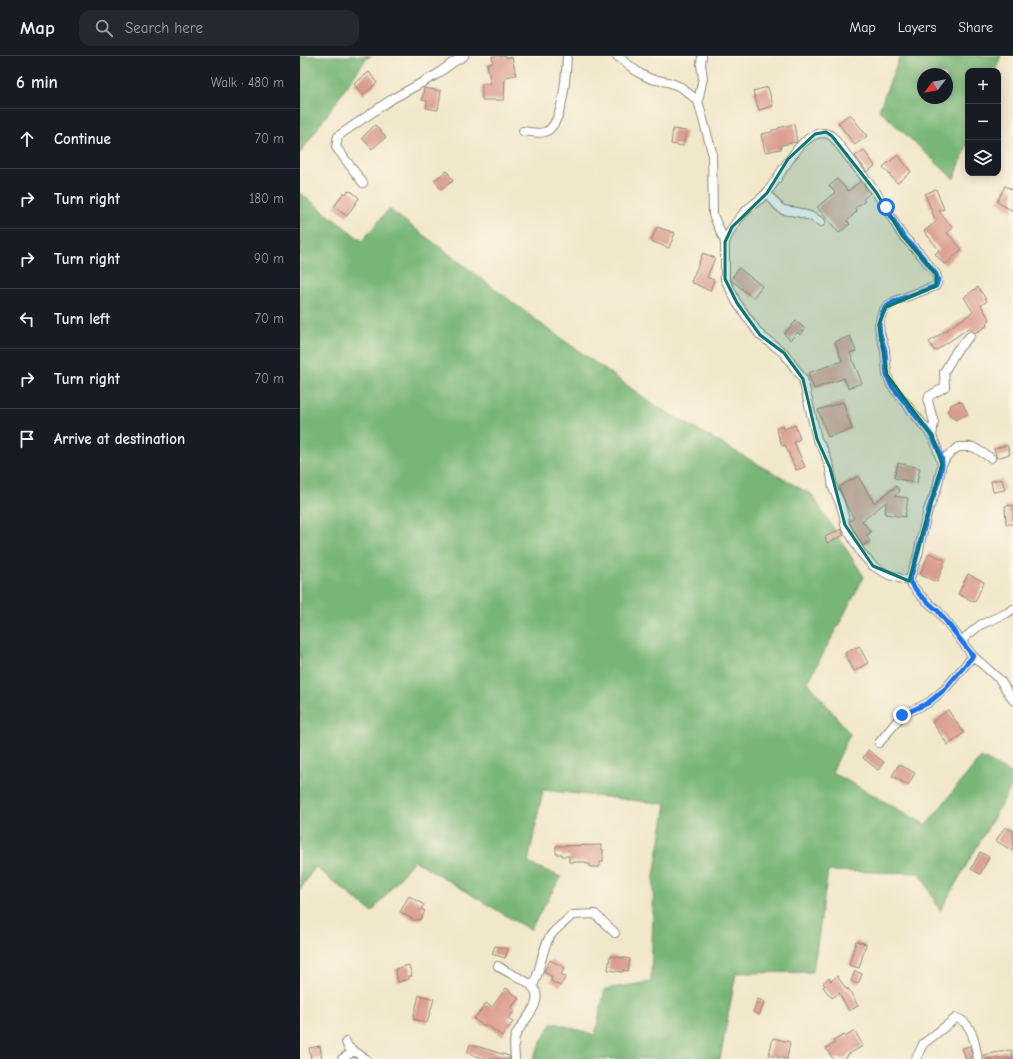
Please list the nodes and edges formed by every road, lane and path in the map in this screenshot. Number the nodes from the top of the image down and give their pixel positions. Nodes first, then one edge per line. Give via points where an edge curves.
1 (464, 56) edge
2 (567, 56) edge
3 (617, 56) edge
4 (702, 56) edge
5 (698, 101) junction
6 (523, 131) dead end
7 (363, 183) dead end
8 (767, 193) junction
9 (821, 222) dead end
10 (725, 242) junction
11 (970, 336) dead end
12 (932, 436) junction
13 (991, 458) dead end
14 (942, 464) junction
15 (909, 581) junction
16 (1013, 609) edge
17 (961, 640) junction
18 (973, 656) junction
19 (1013, 700) edge
20 (879, 743) dead end
21 (615, 932) dead end
22 (498, 966) dead end
23 (532, 986) junction
24 (346, 1042) dead end
25 (354, 1051) junction
26 (342, 1059) edge
27 (366, 1059) edge
28 (515, 1059) edge
29 (916, 1059) edge
30 (978, 1059) edge

1 - 7 street via 392,99 338,136 336,147
2 - 6 street via 566,80 558,117 552,127 545,132
3 - 5 street via 639,73 681,87
4 - 5 street
5 - 10 street via 712,152 713,215
8 - 9 street via 783,210 813,217
8 - 10 street via 732,227
8 - 12 street via 788,159 815,134 826,132 832,136 876,192 902,235 936,274 936,286 895,301 886,307 879,324 891,385
10 - 15 street via 725,279 737,303 760,335 784,354 803,379 817,439 830,468 833,488 840,502 845,525 861,553 872,566
11 - 12 street via 957,350 944,372 945,387 929,396 928,402 934,422
12 - 14 street
13 - 14 street via 973,447 958,447
14 - 15 street
15 - 17 street
16 - 17 street via 980,625
17 - 18 street
18 - 19 street via 1000,680
18 - 20 street via 945,689 928,703 902,715
21 - 23 street via 595,914 572,916 551,935 537,980
22 - 23 street
23 - 28 street via 536,994 534,1009 515,1038
24 - 25 street
25 - 26 street
25 - 27 street
29 - 30 street via 923,1044 956,1018 963,1021 973,1036

